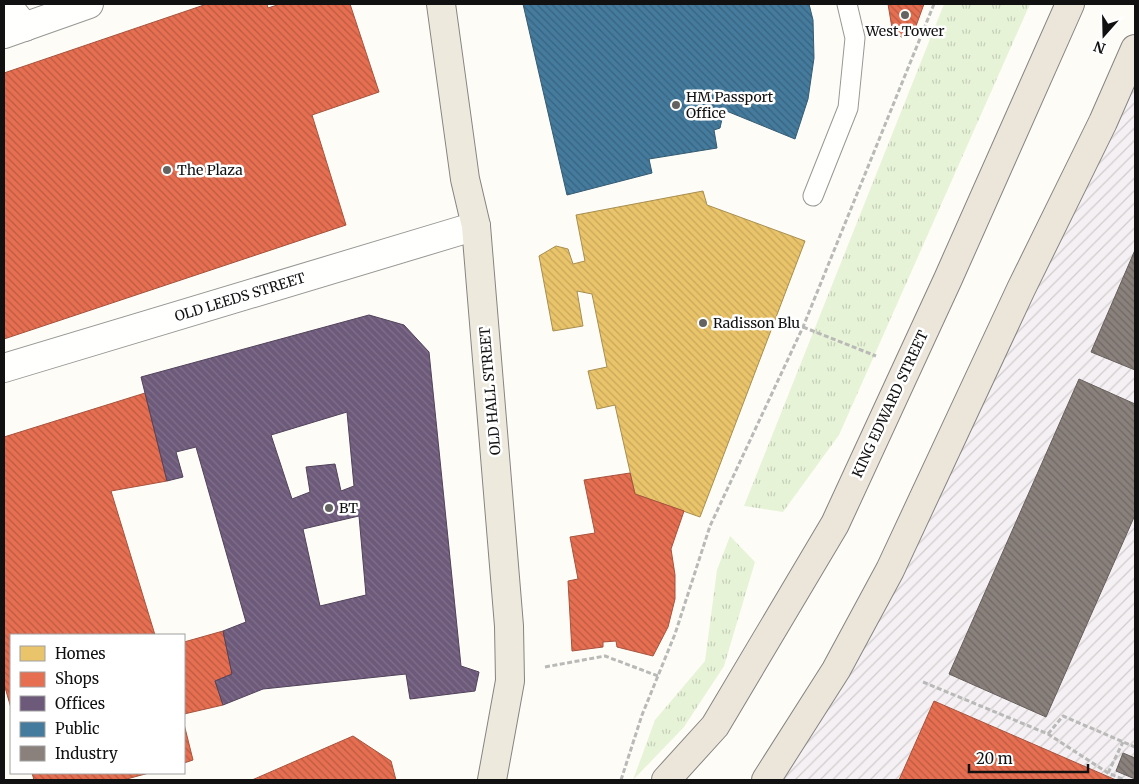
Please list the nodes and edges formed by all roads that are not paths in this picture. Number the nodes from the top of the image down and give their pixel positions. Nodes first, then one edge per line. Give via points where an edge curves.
1 (6, 4) edge
2 (88, 4) edge
3 (441, 4) edge
4 (847, 4) edge
5 (1070, 4) edge
6 (14, 31) edge
7 (1135, 49) edge
8 (813, 196) dead end
9 (476, 226) junction
10 (4, 368) edge
11 (492, 780) edge
12 (666, 780) edge
13 (766, 780) edge

1 - 6 street
2 - 6 street
3 - 9 main road, OLD HALL STREET via 465,179
4 - 8 lane via 855,38 848,108
5 - 12 highway, KING EDWARD STREET via 835,524 716,726
7 - 13 highway via 890,570 836,670
9 - 10 street, OLD LEEDS STREET
9 - 11 main road, OLD HALL STREET via 509,626 510,681

